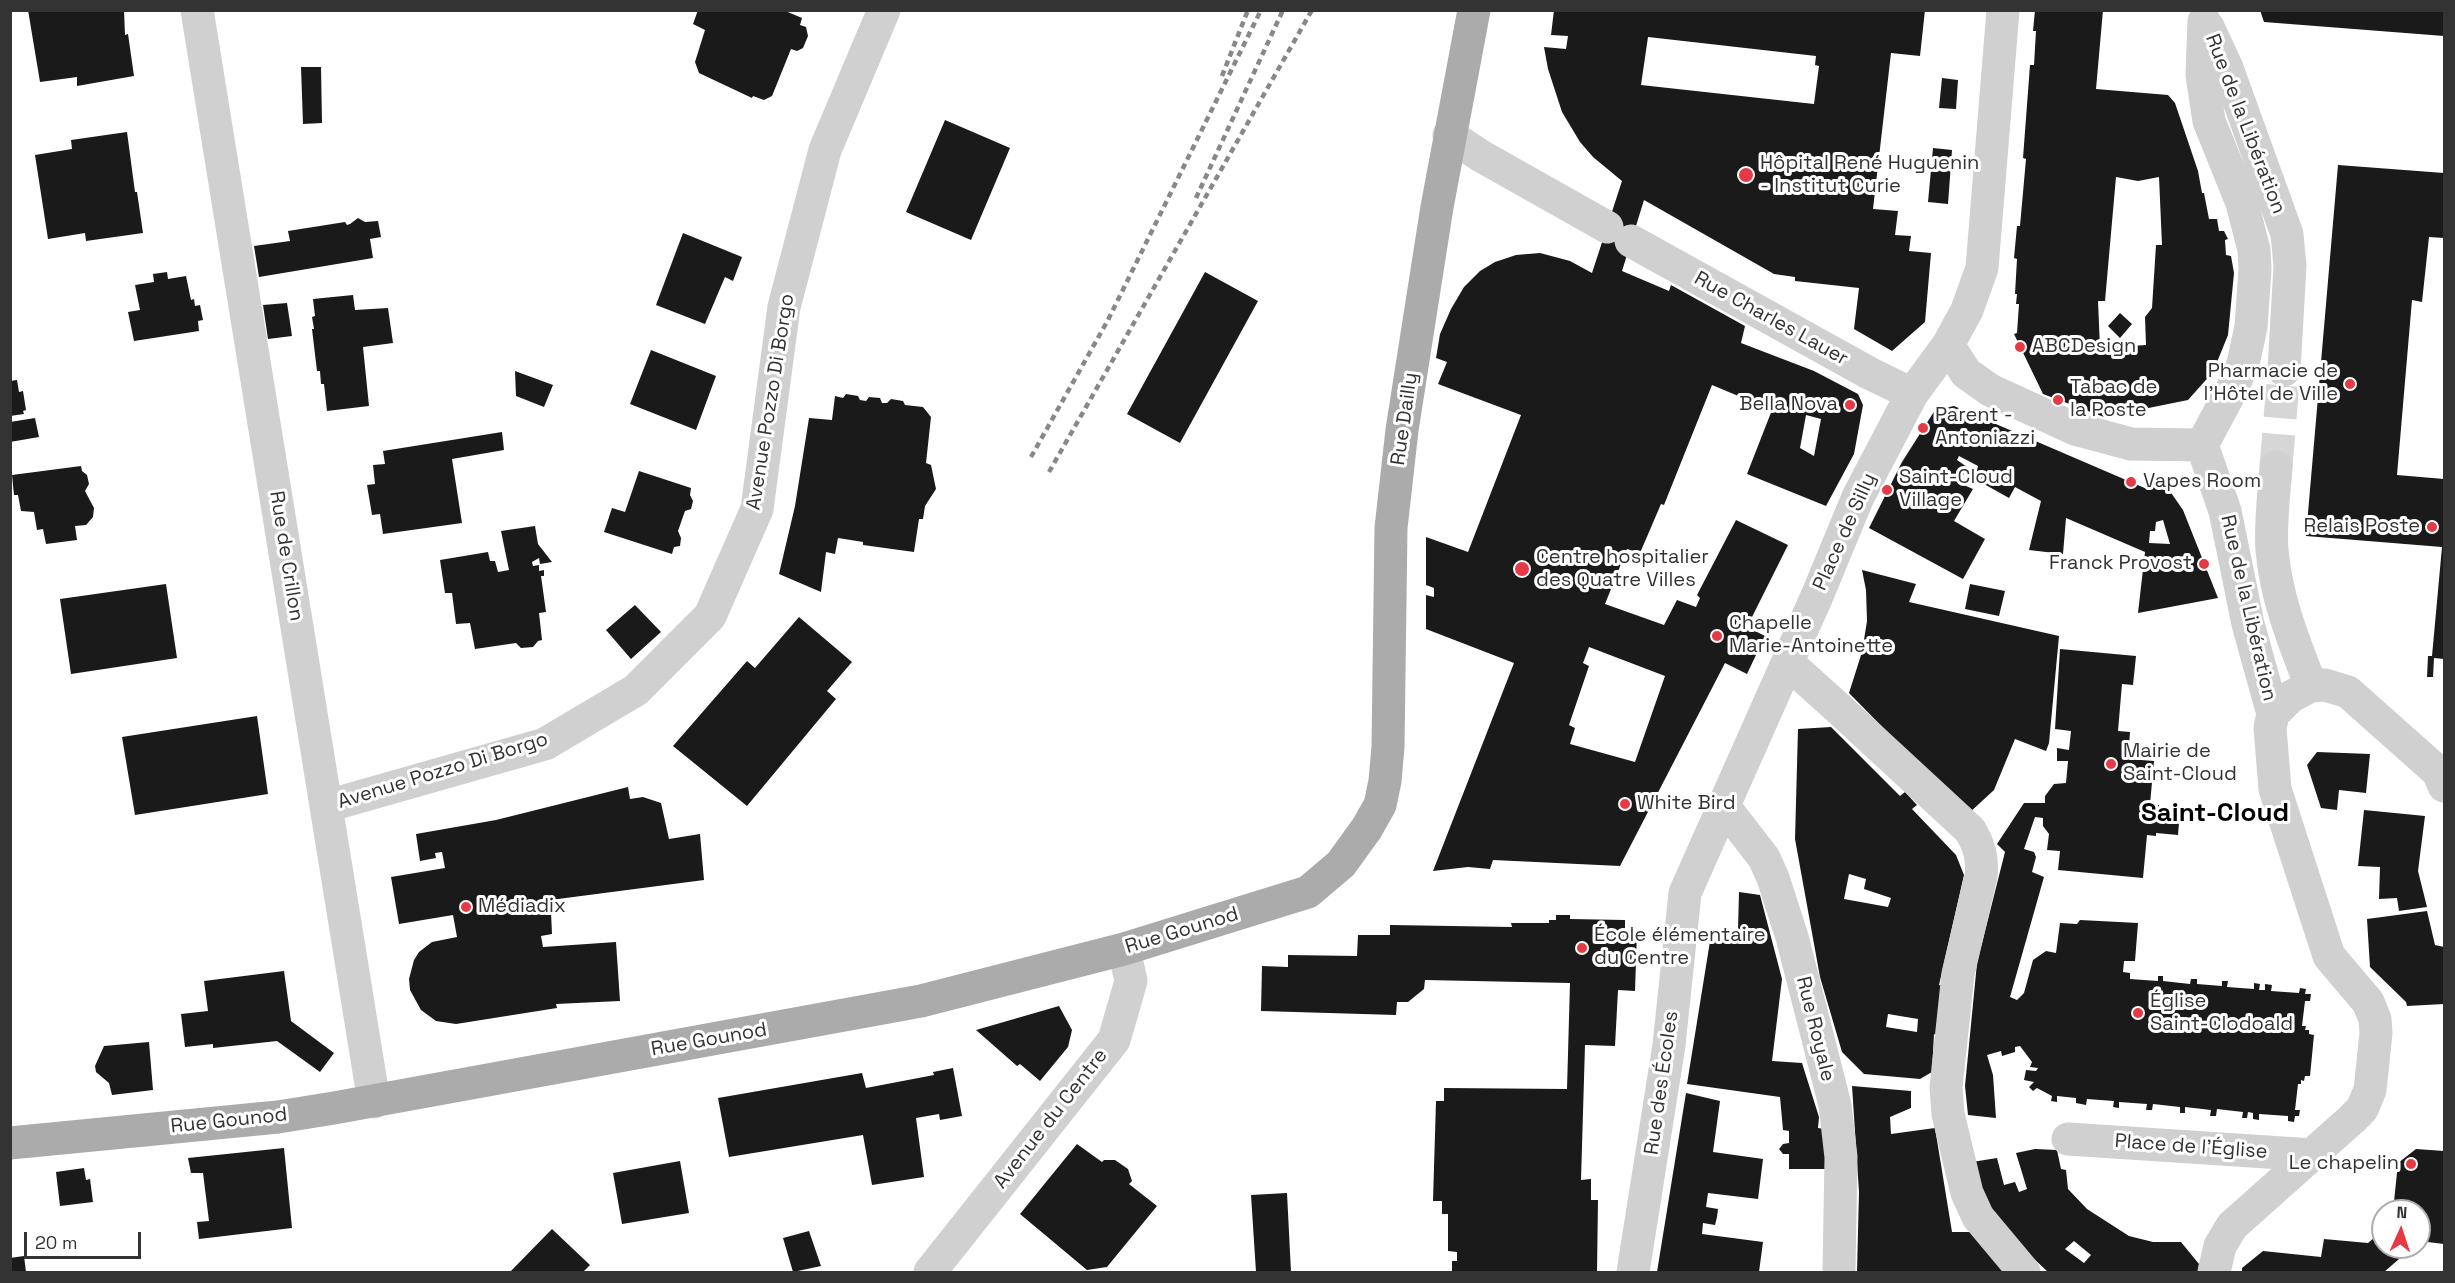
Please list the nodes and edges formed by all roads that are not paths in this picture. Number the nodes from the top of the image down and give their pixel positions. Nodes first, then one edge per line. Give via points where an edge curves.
1 (197, 10) edge
2 (884, 10) edge
3 (1474, 10) edge
4 (2003, 10) edge
5 (2203, 16) edge
6 (1449, 135) junction
7 (1948, 345) junction
8 (2284, 370) tunnel mouth
9 (1912, 394) junction
10 (2202, 445) junction
11 (2276, 467) tunnel mouth
12 (1786, 666) junction
13 (2311, 686) junction
14 (2273, 714) junction
15 (2441, 779) edge
16 (1723, 805) junction
17 (327, 806) junction
18 (1367, 828) joint
19 (1685, 893) joint
20 (1124, 949) junction
21 (374, 1102) junction
22 (2068, 1139) dead end
23 (10, 1143) edge
24 (2313, 1155) junction
25 (930, 1272) edge
26 (1634, 1272) edge
27 (1839, 1272) edge
28 (2024, 1272) edge
29 (2214, 1272) edge

1 - 17 street, Rue de Crillon
2 - 17 street, Avenue Pozzo Di Borgo via 825,150 784,307 758,509 710,616 636,690 545,744
3 - 6 main road, Rue Dailly
4 - 7 street, Place de Silly via 1982,268 1967,310
5 - 8 street, Rue de la Libération via 2287,234 2290,266
5 - 10 street, Rue de la Libération via 2202,75 2209,121 2242,202 2255,269 2252,318 2243,364
6 - 9 street, Rue Charles Lauer via 1869,374
6 - 18 main road, Rue Dailly via 1402,430 1391,528 1385,781 1380,804
7 - 9 street, Place de Silly
7 - 10 street via 1966,373 1990,390 2075,429 2131,444
9 - 12 street, Place de Silly via 1858,496
10 - 14 street, Rue de la Libération via 2225,511 2247,624
11 - 13 street, Rue de la Libération via 2272,536 2276,582 2286,622
12 - 16 street, Place de Silly
12 - 28 street via 1838,708 1970,830 1977,842 1983,860 1956,985 1946,1087 1948,1114 1967,1192 1978,1217
13 - 14 street via 2290,697
13 - 15 street via 2325,685 2348,692
14 - 24 street, Rue de la Libération via 2270,728 2275,789 2329,956 2368,1002 2375,1019 2373,1080 2367,1100
16 - 19 street, Place de Silly
16 - 27 street, Rue Royale via 1764,858 1773,878 1835,1105 1841,1157
17 - 21 street, Rue de Crillon
18 - 20 main road, Rue Gounod via 1341,864 1308,892
19 - 26 street, Rue des Écoles via 1669,1045
20 - 21 main road, Rue Gounod via 921,1001
20 - 25 street, Avenue du Centre via 1131,981 1114,1040
21 - 23 main road, Rue Gounod via 278,1117
22 - 24 street, Place de l'Église
24 - 29 street, Rue de la Libération via 2232,1226 2220,1246

